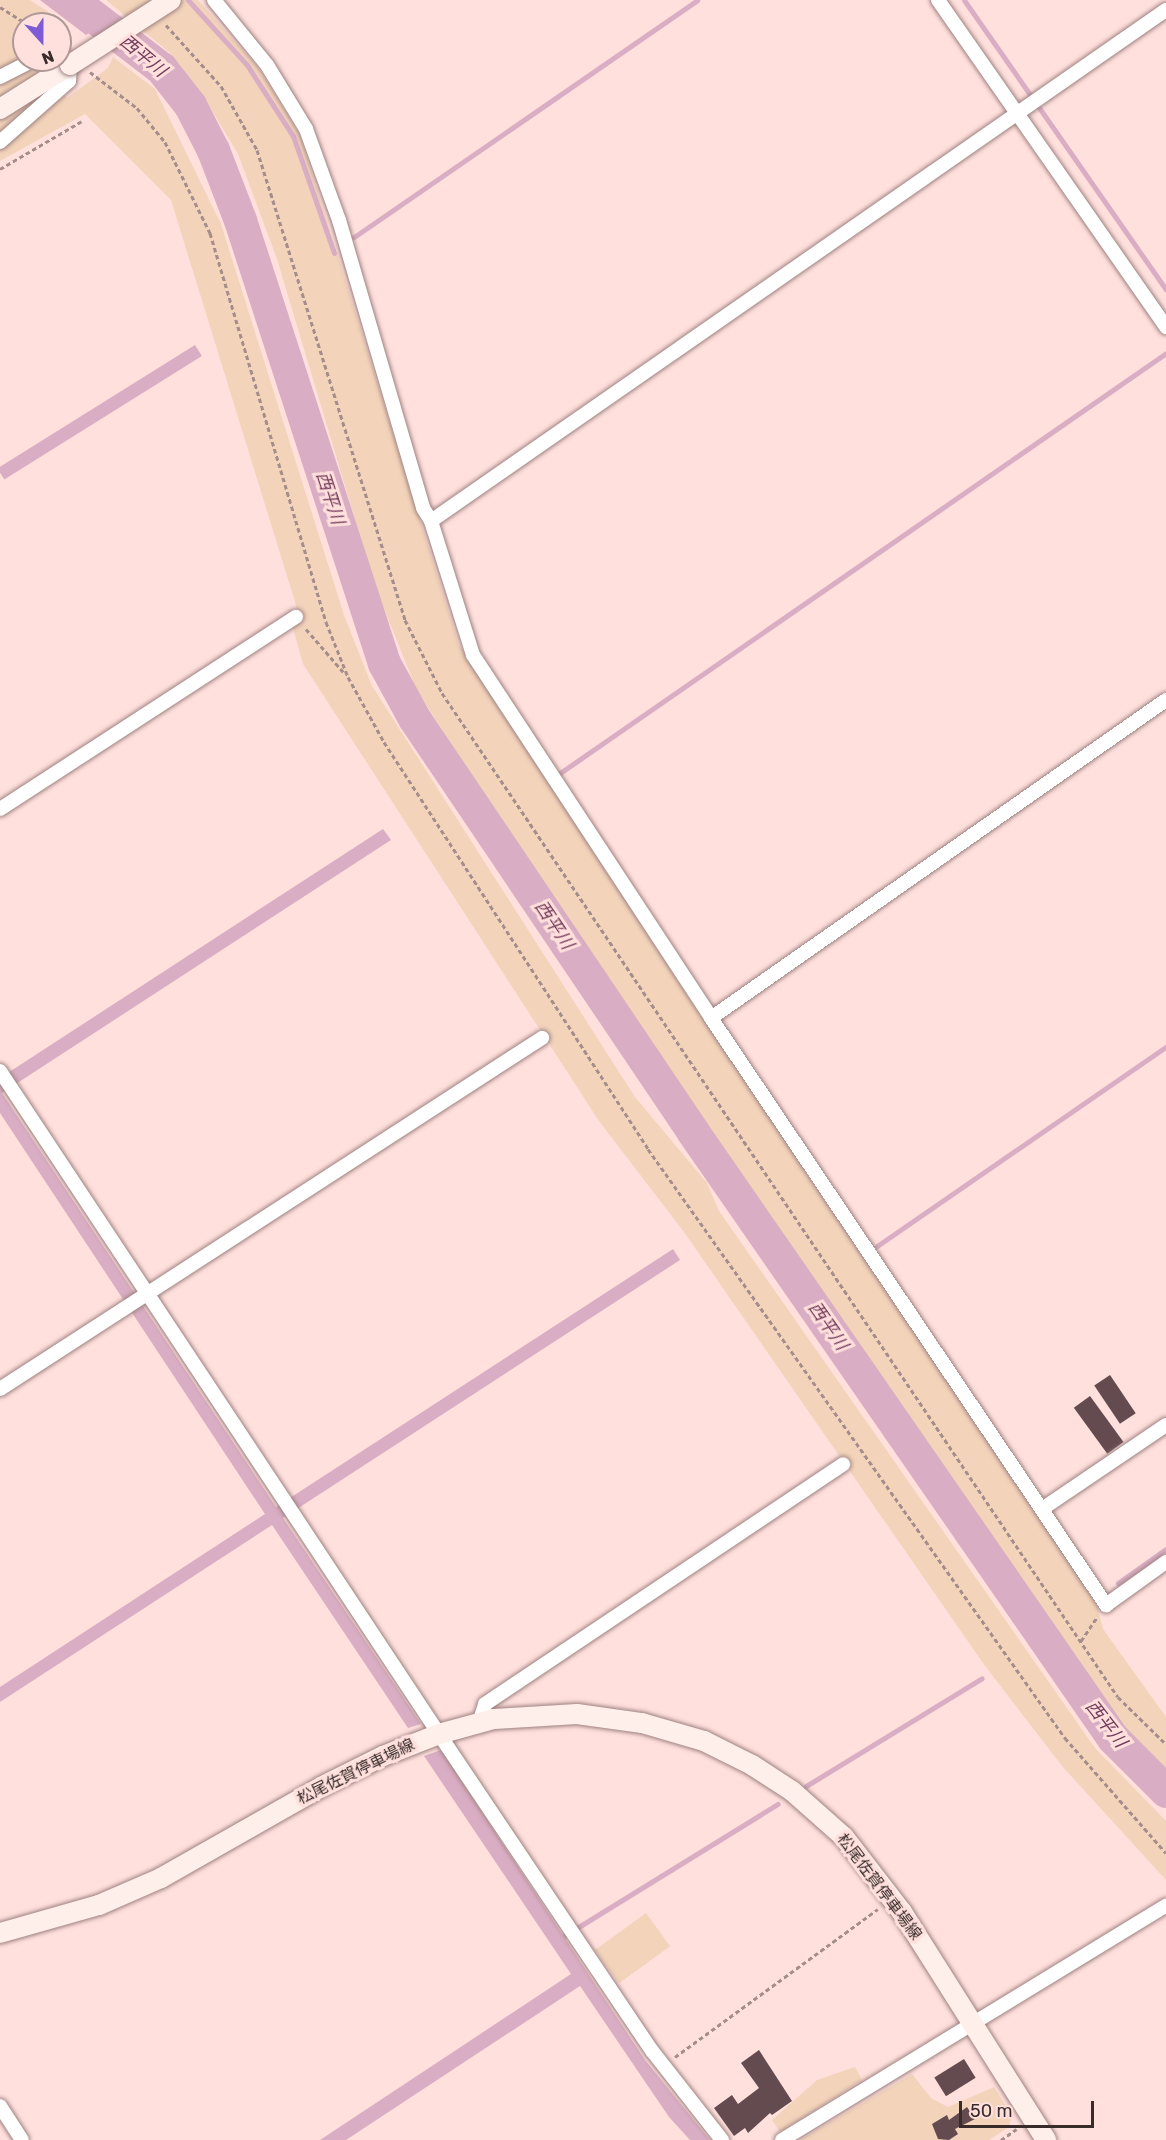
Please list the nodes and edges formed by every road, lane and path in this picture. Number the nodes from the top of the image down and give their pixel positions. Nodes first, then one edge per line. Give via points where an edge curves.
1 (171, 0) edge
2 (214, 0) edge
3 (938, 0) edge
4 (1166, 10) edge
5 (72, 54) edge
6 (72, 62) edge
7 (47, 72) edge
8 (67, 72) edge
9 (0, 109) edge
10 (1017, 114) junction
11 (82, 122) dead end
12 (0, 142) edge
13 (0, 169) edge
14 (1166, 327) edge
15 (431, 521) junction
16 (296, 618) joint
17 (348, 677) junction
18 (1166, 700) edge
19 (0, 809) edge
20 (711, 1018) junction
21 (542, 1038) dead end
22 (0, 1071) edge
23 (147, 1293) junction
24 (0, 1389) edge
25 (1166, 1425) edge
26 (843, 1464) dead end
27 (1042, 1509) junction
28 (1166, 1562) edge
29 (1106, 1605) junction
30 (1081, 1641) dead end
31 (479, 1723) junction
32 (438, 1734) junction
33 (1166, 1853) edge
34 (892, 1899) junction
35 (1166, 1906) edge
36 (0, 1934) edge
37 (972, 2025) junction
38 (663, 2065) junction
39 (0, 2106) edge
40 (22, 2140) edge
41 (722, 2140) edge
42 (782, 2140) edge
43 (1046, 2140) edge

1 - 5 main road, bridge
2 - 15 street via 267,65 306,129 339,220 423,508
3 - 10 street
4 - 10 street
6 - 17 path via 98,76 137,108 165,141 210,233 326,622
7 - 9 main road
8 - 12 street via 69,81
10 - 14 street
10 - 15 street
11 - 13 path
15 - 20 street via 473,655
16 - 17 path
16 - 19 street
17 - 33 path via 384,741 655,1159 1065,1738
18 - 20 street
20 - 27 street
21 - 23 street
22 - 23 street
23 - 24 street
23 - 32 street
25 - 27 street
26 - 31 street via 485,1704
27 - 29 street
28 - 29 street
29 - 30 path
31 - 32 main road, 松尾佐賀停車場線
31 - 34 main road, 松尾佐賀停車場線 via 577,1714 642,1723 704,1741 792,1791 844,1837
32 - 36 main road, 松尾佐賀停車場線 via 383,1755 321,1787 161,1878 99,1905
32 - 38 street
34 - 37 main road, 松尾佐賀停車場線
34 - 38 path
35 - 37 street
37 - 42 street
37 - 43 main road, 松尾佐賀停車場線
38 - 41 street
39 - 40 street

